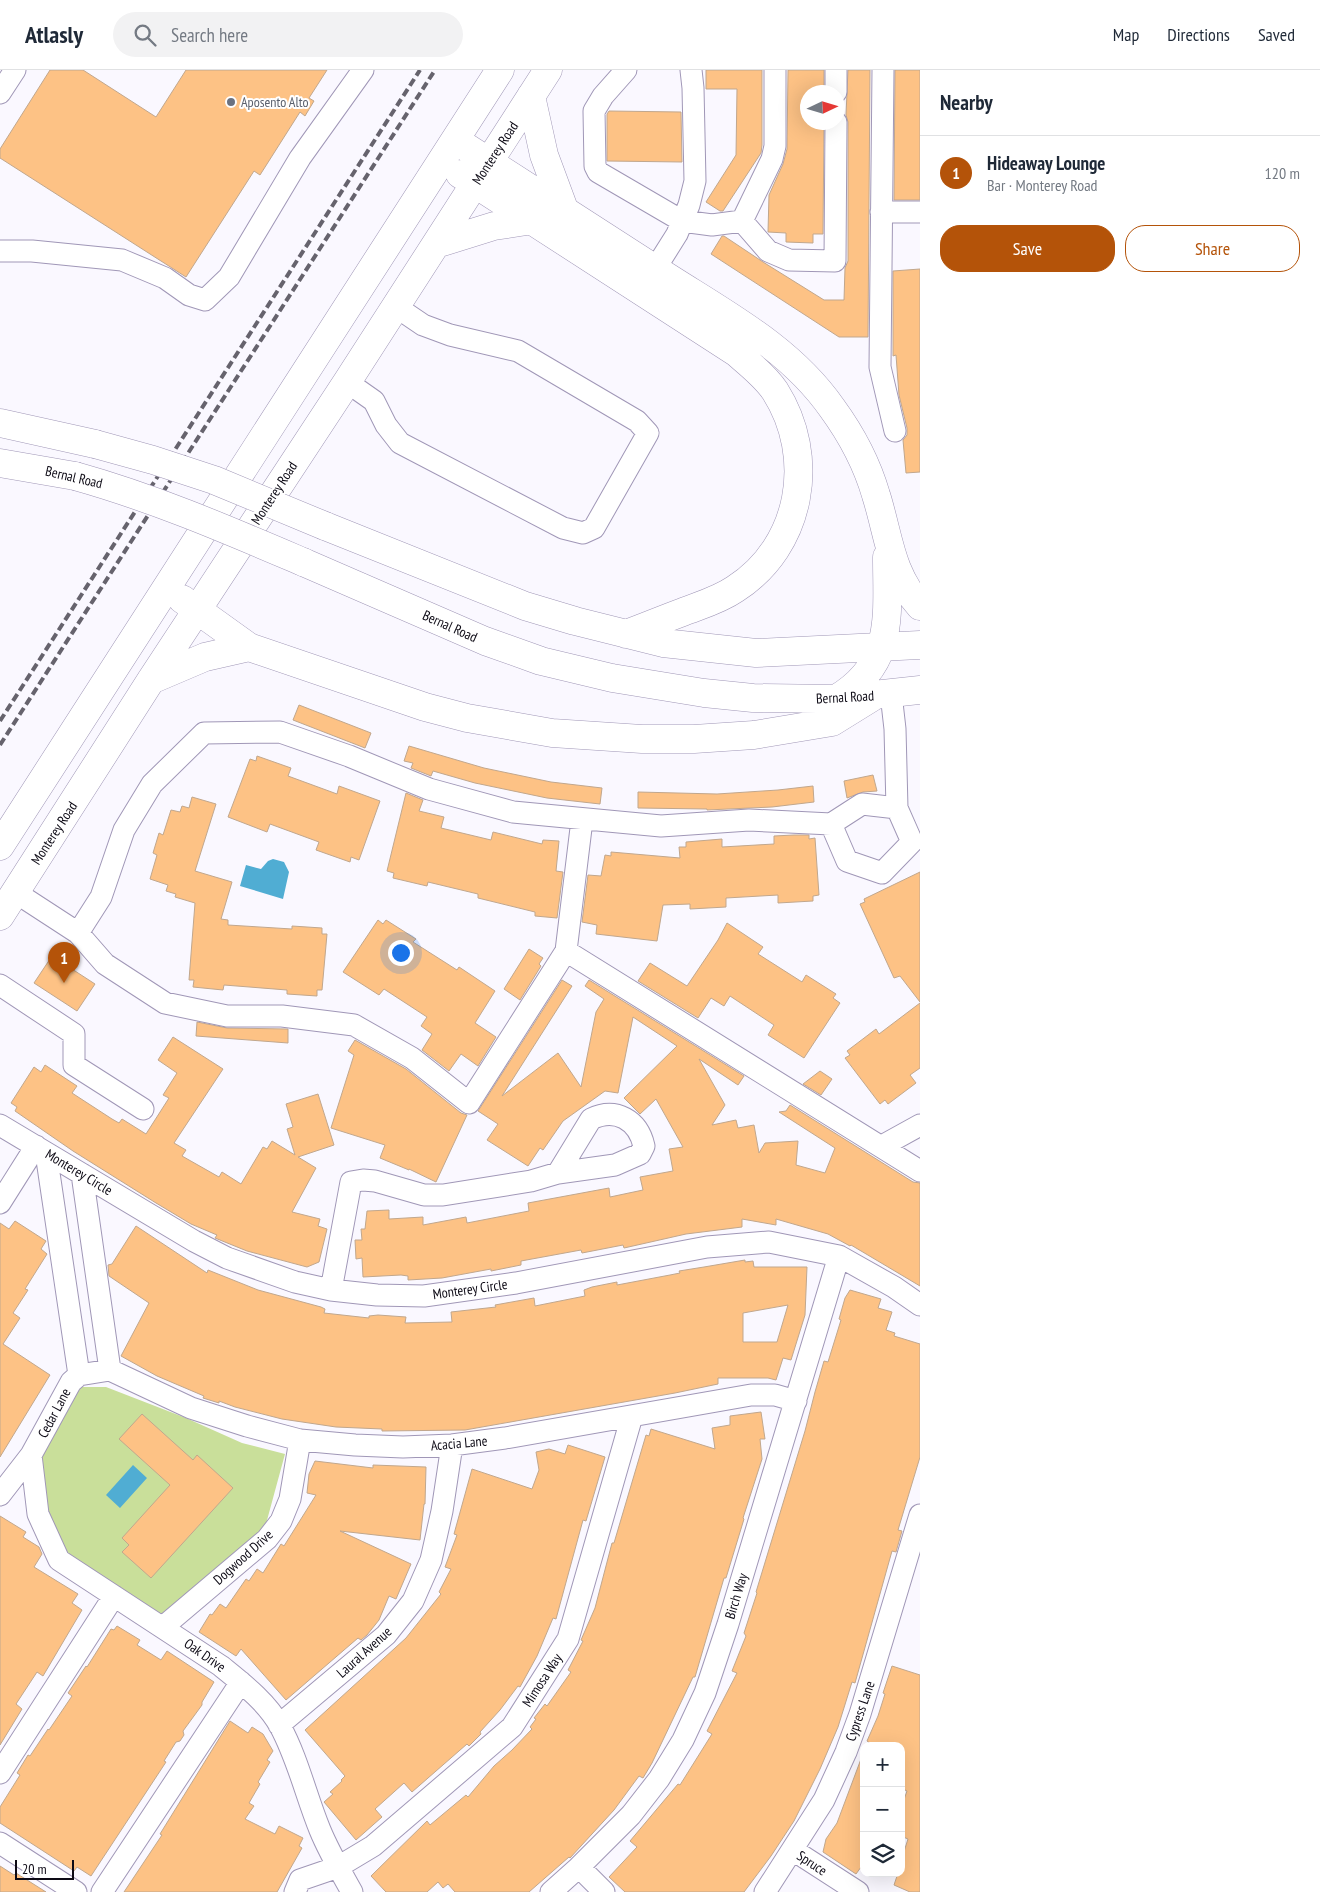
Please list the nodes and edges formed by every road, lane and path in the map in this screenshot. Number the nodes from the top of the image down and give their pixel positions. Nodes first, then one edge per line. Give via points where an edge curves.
1 (15, 70) edge
2 (363, 70) edge
3 (500, 70) edge
4 (548, 70) edge
5 (626, 70) edge
6 (691, 70) edge
7 (775, 70) edge
8 (836, 70) edge
9 (883, 70) edge
10 (836, 85) edge
11 (0, 94) edge
12 (531, 96) junction
13 (836, 130) edge
14 (448, 151) junction
15 (482, 172) junction
16 (564, 209) junction
17 (881, 212) junction
18 (920, 212) edge
19 (534, 220) junction
20 (682, 221) junction
21 (742, 221) junction
22 (436, 244) junction
23 (0, 251) edge
24 (655, 269) junction
25 (395, 306) junction
26 (347, 382) junction
27 (0, 423) edge
28 (895, 431) dead end
29 (0, 462) edge
30 (887, 541) junction
31 (167, 587) junction
32 (920, 606) edge
33 (197, 610) junction
34 (626, 634) junction
35 (920, 645) edge
36 (249, 647) junction
37 (882, 648) junction
38 (151, 680) junction
39 (920, 690) edge
40 (883, 695) junction
41 (836, 699) junction
42 (897, 808) junction
43 (582, 820) junction
44 (831, 824) junction
45 (0, 846) edge
46 (15, 892) junction
47 (0, 916) edge
48 (78, 933) junction
49 (566, 951) junction
50 (0, 985) edge
51 (143, 1109) dead end
52 (0, 1125) edge
53 (920, 1125) edge
54 (882, 1146) junction
55 (41, 1150) junction
56 (920, 1170) edge
57 (558, 1173) dead end
58 (82, 1174) junction
59 (0, 1203) edge
60 (839, 1256) junction
61 (330, 1290) junction
62 (920, 1305) edge
63 (110, 1370) junction
64 (79, 1375) junction
65 (796, 1401) junction
66 (632, 1416) junction
67 (300, 1440) junction
68 (452, 1446) junction
69 (31, 1454) junction
70 (0, 1495) edge
71 (920, 1515) edge
72 (114, 1596) junction
73 (163, 1627) junction
74 (241, 1682) junction
75 (280, 1725) junction
76 (0, 1773) edge
77 (0, 1843) edge
78 (792, 1850) junction
79 (338, 1866) junction
80 (579, 1867) junction
81 (76, 1892) edge
82 (102, 1892) edge
83 (295, 1892) edge
84 (331, 1892) edge
85 (352, 1892) edge
86 (551, 1892) edge
87 (604, 1892) edge
88 (765, 1892) edge
89 (858, 1892) edge

1 - 11 street
2 - 23 street via 300,158 229,277 205,300 122,260
3 - 14 main road
4 - 12 main road, Monterey Road
5 - 20 street via 594,111 594,166 603,176
6 - 20 street via 695,181
7 - 21 street via 775,146
8 - 10 street
9 - 17 street
12 - 15 main road, Monterey Road
12 - 16 main road via 544,156
13 - 21 street via 835,261 789,260 768,251
14 - 15 main road
14 - 31 main road
15 - 16 main road
15 - 19 main road
15 - 22 main road, Monterey Road
16 - 24 main road
17 - 18 street
17 - 28 street via 880,367
19 - 22 main road via 494,226
19 - 34 main road via 737,353 774,390 795,436 799,464 797,492 791,518 768,560 753,576 720,598
20 - 21 street via 712,225
20 - 24 street
22 - 25 main road, Monterey Road
24 - 30 main road via 771,344 815,385 833,408 866,465
25 - 26 main road, Monterey Road
25 - 26 street via 424,325 450,335 518,351 637,421 648,433 594,528 583,532 564,528 400,443 374,401
26 - 33 main road, Monterey Road
27 - 34 main road, bridge via 95,444 214,480 525,606
29 - 41 main road, Bernal Road, bridge via 75,476 137,495 303,562 485,642 542,660 612,678 704,693 753,698
30 - 32 main road via 899,576
30 - 37 main road via 887,622
31 - 33 main road
31 - 45 main road
33 - 36 main road
33 - 38 main road, Monterey Road
34 - 37 main road via 663,643 756,653
35 - 37 main road
36 - 38 main road via 205,658
36 - 40 main road via 425,707 510,726 596,737 694,740 754,735 832,722
37 - 41 main road via 866,675
38 - 46 main road, Monterey Road
39 - 40 main road, Bernal Road
40 - 41 main road, Bernal Road
40 - 42 street via 895,729
42 - 44 street via 862,804
42 - 44 street via 912,842 882,873 847,861
43 - 44 street via 661,826 750,820
43 - 48 street via 513,812 429,789 280,732 204,733 152,784 124,830 101,897
43 - 49 street
46 - 47 main road, Monterey Road
46 - 48 street
48 - 49 street via 105,964 165,1003 227,1016 282,1016 354,1025 412,1058 469,1103
49 - 54 street
50 - 51 street via 74,1034 74,1065
52 - 55 street, Monterey Circle
53 - 54 street
54 - 56 street
55 - 58 street, Monterey Circle
55 - 59 street, Monterey Circle
55 - 64 street
57 - 61 street via 531,1181 443,1195 424,1195 375,1181 351,1182
58 - 61 street, Monterey Circle via 227,1258 295,1282
58 - 63 street
60 - 61 street, Monterey Circle via 769,1242 707,1247 498,1286 424,1296
60 - 62 street, Monterey Circle
60 - 65 street, Birch Way
63 - 64 street, Cedar Lane
63 - 67 street, Acacia Lane via 191,1408
64 - 69 street, Cedar Lane via 71,1382
65 - 66 street, Acacia Lane via 775,1395 751,1395
65 - 80 street, Birch Way via 728,1624 683,1740 631,1815
66 - 68 street, Acacia Lane
66 - 79 street, Mimosa Way via 568,1639 512,1728 373,1846
67 - 68 street, Acacia Lane via 355,1446
67 - 73 street, Dogwood Drive via 290,1499 281,1521 267,1539
68 - 75 street, Laural Avenue via 431,1560 413,1601 386,1635
69 - 70 street, Cedar Lane
69 - 72 street, Oak Drive via 38,1514 59,1560
71 - 78 street, Cypress Lane via 852,1736 824,1800
72 - 73 street, Oak Drive
72 - 76 street
73 - 74 street, Oak Drive
74 - 75 street, Oak Drive
74 - 82 street
75 - 79 street, Oak Drive via 298,1764 320,1830
77 - 81 street
78 - 88 street, Cypress Lane
78 - 89 street, Spruce
79 - 83 street, Mimosa Way via 300,1880
79 - 84 street
79 - 85 street, Oak Drive
80 - 86 street, Birch Way
80 - 87 street

